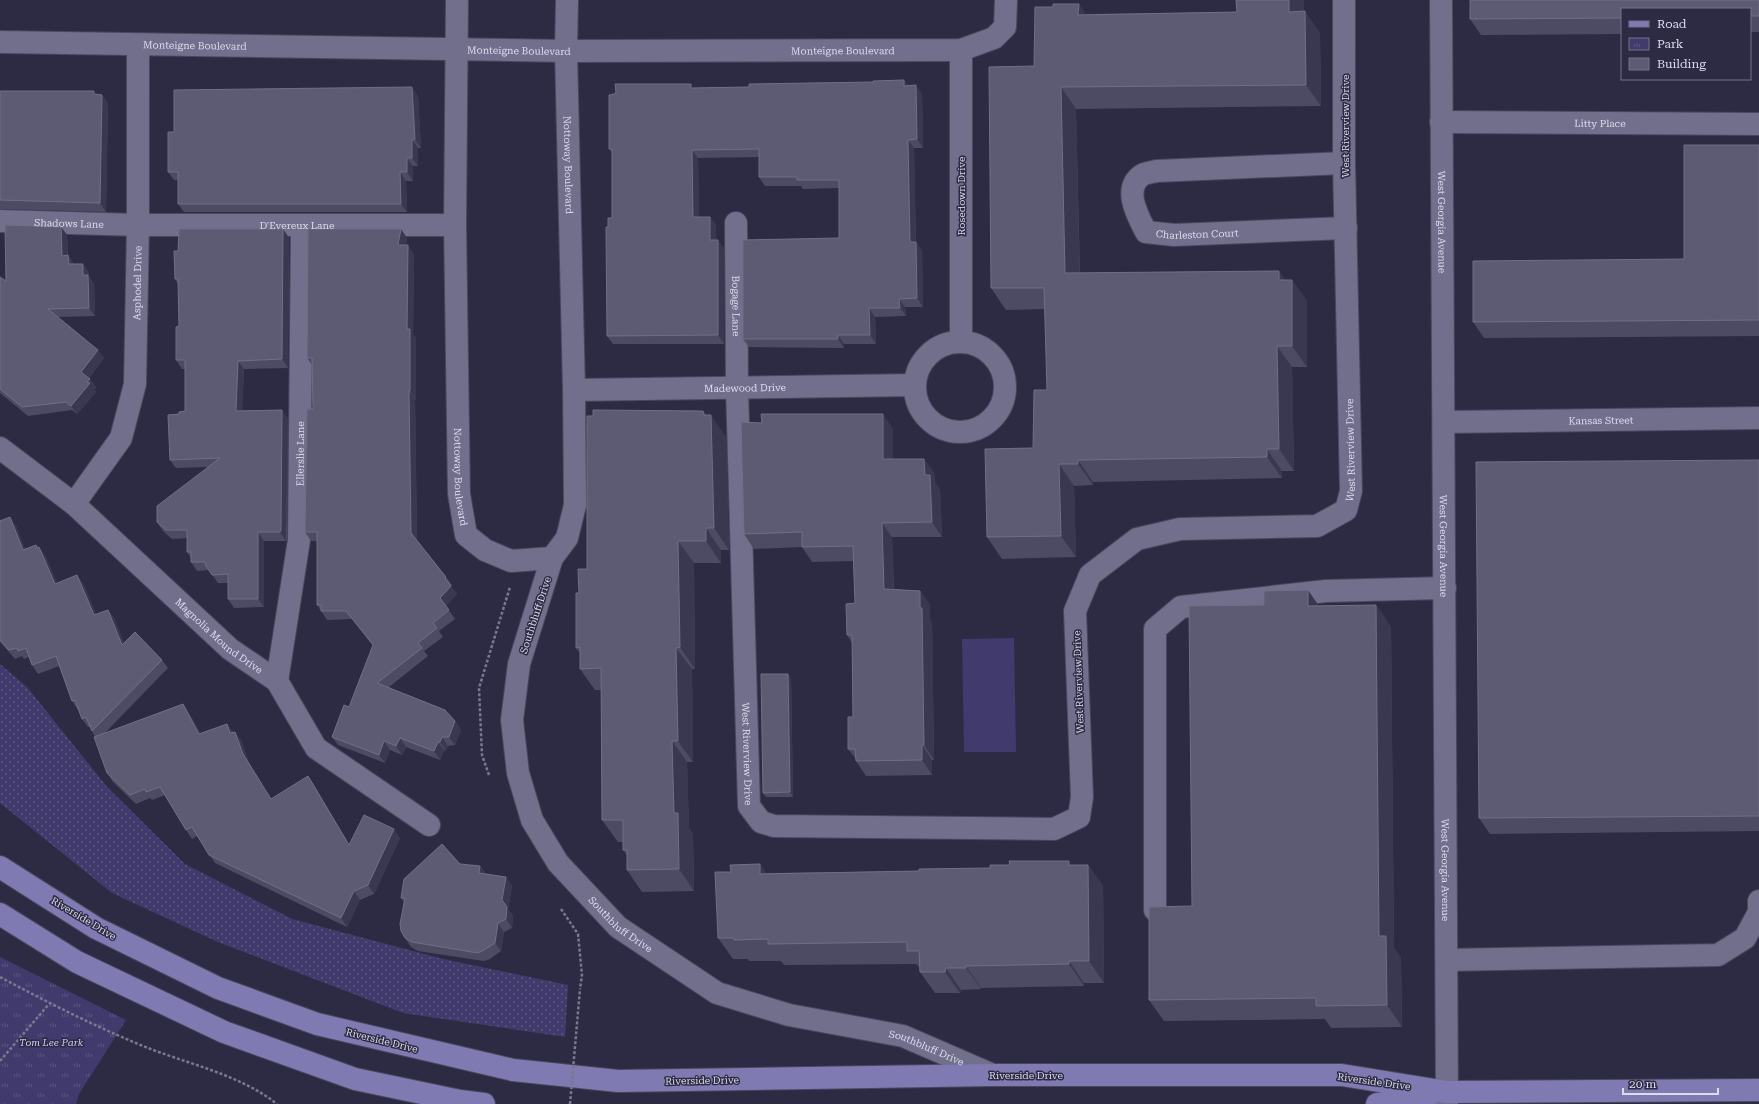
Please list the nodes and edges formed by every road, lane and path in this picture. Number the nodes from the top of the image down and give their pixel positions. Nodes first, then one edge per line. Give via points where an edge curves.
1 (458, 0) edge
2 (567, 0) edge
3 (1006, 0) edge
4 (1344, 0) edge
5 (1441, 0) edge
6 (0, 42) edge
7 (138, 45) junction
8 (457, 48) junction
9 (961, 50) junction
10 (566, 51) junction
11 (1440, 122) junction
12 (1759, 124) edge
13 (1344, 162) junction
14 (0, 221) edge
15 (736, 223) dead end
16 (138, 225) junction
17 (302, 225) junction
18 (455, 225) junction
19 (1346, 228) junction
20 (961, 342) junction
21 (915, 385) junction
22 (737, 388) junction
23 (574, 390) junction
24 (1759, 418) edge
25 (1444, 422) junction
26 (0, 448) edge
27 (74, 504) junction
28 (552, 558) junction
29 (1445, 588) junction
30 (277, 681) junction
31 (429, 825) dead end
32 (0, 867) edge
33 (1759, 901) edge
34 (1155, 910) edge
35 (0, 914) edge
36 (1447, 960) junction
37 (0, 977) edge
38 (580, 988) dead end
39 (49, 1004) junction
40 (0, 1061) edge
41 (993, 1074) junction
42 (1759, 1090) edge
43 (1697, 1097) edge
44 (1447, 1098) edge
45 (277, 1104) edge
46 (484, 1104) edge
47 (570, 1104) edge
48 (1377, 1104) edge

1 - 8 street, Nottoway Boulevard
2 - 10 street, Nottoway Boulevard
3 - 9 street, Monteigne Boulevard via 1005,27 994,38
4 - 13 street, West Riverview Drive
5 - 11 street, West Georgia Avenue
6 - 7 street, Monteigne Boulevard
7 - 8 street, Monteigne Boulevard
7 - 16 street, Asphodel Drive
8 - 10 street, Monteigne Boulevard
8 - 18 street, Nottoway Boulevard
9 - 10 street, Monteigne Boulevard
9 - 20 street, Rosedown Drive
10 - 23 street, Nottoway Boulevard
11 - 12 street, Litty Place
11 - 25 street, West Georgia Avenue
13 - 19 street, West Riverview Drive
13 - 19 street, Charleston Court via 1157,171 1142,175 1133,188 1134,207 1146,232 1174,235
14 - 16 street, Shadows Lane
15 - 22 street, Bogage Lane
16 - 17 street, D'Evereux Lane
16 - 27 street, Asphodel Drive via 135,384 121,438
17 - 18 street, D'Evereux Lane
17 - 30 street, Ellerslie Lane via 299,540
18 - 28 street, Nottoway Boulevard via 460,494 466,535 485,550 511,561
19 - 22 street, West Riverview Drive via 1351,491 1346,510 1317,526 1180,529 1137,539 1090,575 1075,611 1082,797 1079,817 1054,829 774,826 761,822 748,806
20 - 21 street via 944,345 930,354 920,368
20 - 21 street via 976,345 990,352 1000,364 1005,378 1005,394 1001,408 992,420 979,429 964,432 949,431 935,425 924,414 917,400
21 - 22 street, Madewood Drive
22 - 23 street, Madewood Drive
23 - 28 street, Nottoway Boulevard via 575,505 567,538
24 - 25 street, Kansas Street
25 - 29 street, West Georgia Avenue
26 - 27 street, Magnolia Mound Drive
27 - 30 street, Magnolia Mound Drive via 230,649
28 - 41 street, Southbluff Drive via 519,664 512,720 518,773 532,820 558,863 618,927 717,993 789,1015 903,1036
29 - 34 street via 1326,591 1181,607 1155,629
29 - 36 street, West Georgia Avenue
30 - 31 street, Magnolia Mound Drive via 316,748
32 - 41 main road, Riverside Drive via 96,928 218,988 317,1024 513,1070 618,1081
33 - 36 street via 1759,912 1744,938 1718,955
35 - 46 main road via 77,962 224,1032 355,1079
36 - 44 street, West Georgia Avenue
37 - 39 path
38 - 47 path, bridge
39 - 40 path
39 - 45 path via 143,1046 242,1083
41 - 44 main road, Riverside Drive via 1342,1075
42 - 43 main road, Riverside Drive
43 - 44 main road, Riverside Drive
44 - 48 main road, Riverside Drive

